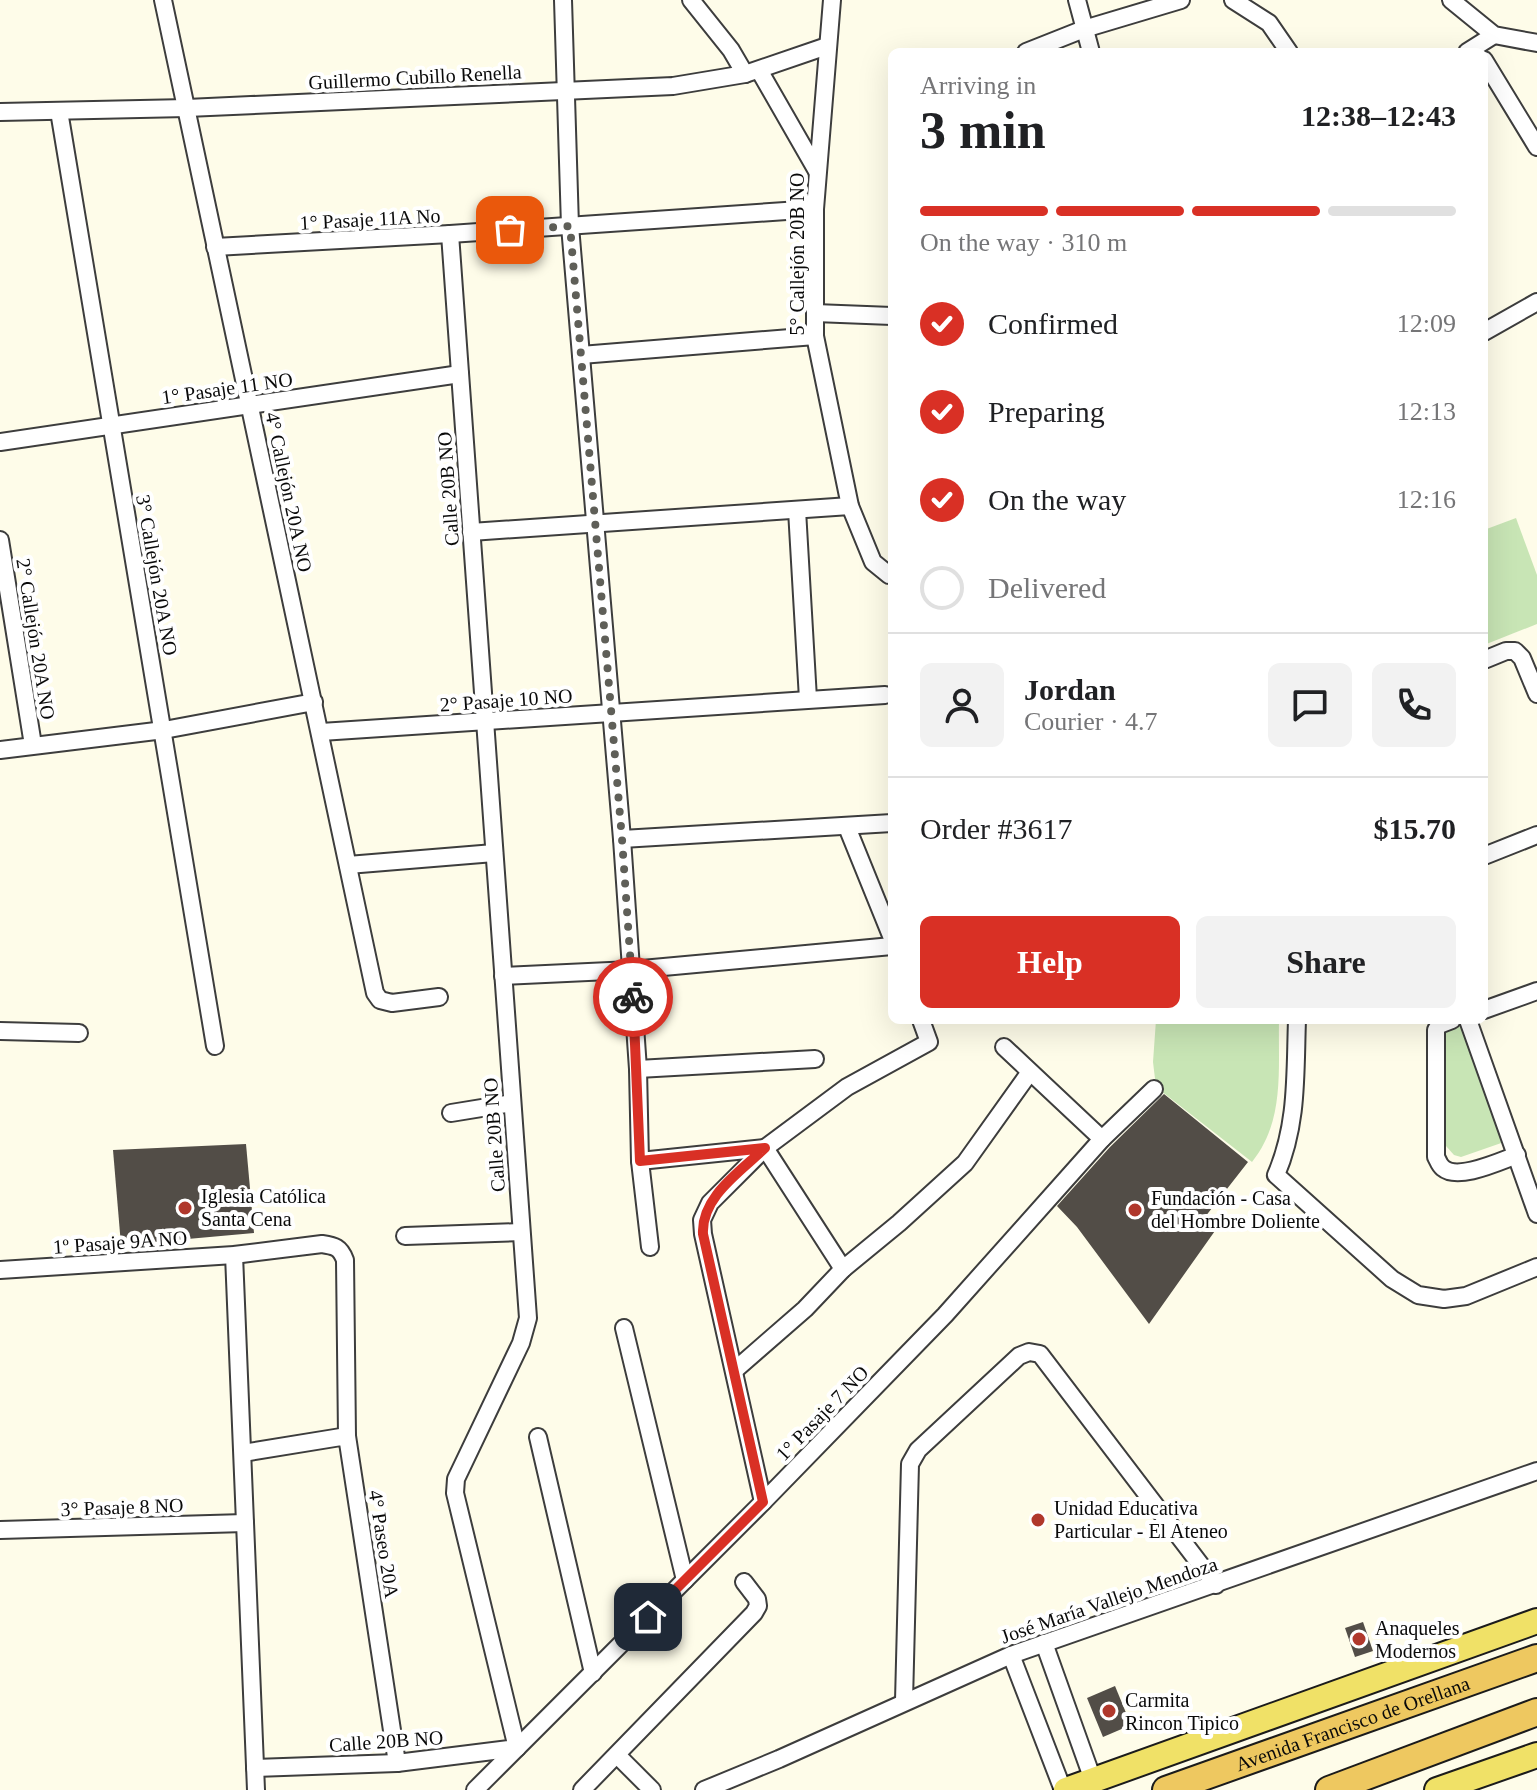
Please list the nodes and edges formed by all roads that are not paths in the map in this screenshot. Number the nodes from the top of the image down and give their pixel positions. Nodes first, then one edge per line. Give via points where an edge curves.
1 (163, 0) edge
2 (563, 0) edge
3 (691, 0) edge
4 (832, 0) edge
5 (1077, 0) edge
6 (1181, 0) edge
7 (1233, 0) edge
8 (1451, 0) edge
9 (1084, 29) junction
10 (1494, 35) junction
11 (1537, 43) edge
12 (827, 46) junction
13 (1036, 48) edge
14 (1090, 48) edge
15 (1286, 48) edge
16 (1481, 48) edge
17 (1488, 71) edge
18 (752, 72) junction
19 (565, 91) junction
20 (187, 108) junction
21 (59, 111) junction
22 (0, 112) edge
23 (1537, 147) edge
24 (817, 171) junction
25 (815, 209) junction
26 (570, 226) junction
27 (450, 234) junction
28 (215, 247) junction
29 (1536, 306) edge
30 (815, 313) junction
31 (888, 316) edge
32 (1488, 330) edge
33 (815, 336) junction
34 (581, 355) junction
35 (460, 374) junction
36 (249, 406) junction
37 (110, 426) junction
38 (0, 442) edge
39 (850, 506) junction
40 (797, 510) junction
41 (595, 524) junction
42 (471, 532) junction
43 (0, 540) edge
44 (888, 574) edge
45 (1488, 658) edge
46 (1537, 694) edge
47 (885, 695) dead end
48 (808, 699) junction
49 (314, 702) junction
50 (611, 713) junction
51 (485, 721) junction
52 (164, 730) junction
53 (321, 732) junction
54 (33, 745) junction
55 (0, 750) edge
56 (888, 823) edge
57 (847, 827) junction
58 (1537, 835) edge
59 (622, 839) junction
60 (494, 853) junction
61 (1488, 854) edge
62 (348, 865) junction
63 (888, 928) edge
64 (888, 946) edge
65 (631, 970) junction
66 (503, 976) junction
67 (1537, 991) edge
68 (439, 997) dead end
69 (1488, 1009) edge
70 (922, 1024) edge
71 (1297, 1024) edge
72 (1442, 1024) edge
73 (1469, 1024) edge
74 (0, 1031) edge
75 (79, 1033) dead end
76 (215, 1046) dead end
77 (1004, 1047) dead end
78 (815, 1059) dead end
79 (638, 1069) junction
80 (1030, 1072) junction
81 (1154, 1089) dead end
82 (512, 1103) junction
83 (451, 1113) dead end
84 (1102, 1139) junction
85 (765, 1148) junction
86 (1517, 1155) junction
87 (640, 1161) junction
88 (1537, 1214) edge
89 (521, 1232) junction
90 (405, 1236) dead end
91 (650, 1247) dead end
92 (234, 1255) junction
93 (1537, 1267) edge
94 (843, 1269) junction
95 (0, 1270) edge
96 (624, 1328) dead end
97 (735, 1370) junction
98 (347, 1436) junction
99 (538, 1437) dead end
100 (243, 1453) junction
101 (1537, 1471) edge
102 (763, 1502) junction
103 (245, 1523) junction
104 (0, 1530) edge
105 (685, 1580) junction
106 (744, 1582) dead end
107 (1216, 1585) junction
108 (1537, 1621) edge
109 (1044, 1643) junction
110 (1011, 1655) junction
111 (1537, 1658) edge
112 (593, 1673) junction
113 (904, 1701) junction
114 (1537, 1712) edge
115 (517, 1748) junction
116 (617, 1755) junction
117 (1537, 1755) edge
118 (397, 1763) junction
119 (255, 1768) junction
120 (1093, 1780) junction
121 (256, 1790) edge
122 (475, 1790) edge
123 (582, 1790) edge
124 (652, 1790) edge
125 (704, 1790) edge
126 (1064, 1790) edge
127 (1166, 1790) edge
128 (1329, 1790) edge
129 (1437, 1790) edge

1 - 20 street, 4° Callejón 20A NO
2 - 19 street
3 - 18 street
4 - 12 street, 5° Callejón 20B NO
5 - 9 street
6 - 9 street
7 - 15 street via 1269,23
8 - 10 street
9 - 13 street
9 - 14 street
10 - 11 street
10 - 16 street
12 - 18 street, Guillermo Cubillo Renella
12 - 24 street, 5° Callejón 20B NO
17 - 23 street
18 - 19 street, Guillermo Cubillo Renella via 673,86
18 - 24 street
19 - 20 street, Guillermo Cubillo Renella
19 - 26 street
20 - 21 street, Guillermo Cubillo Renella
20 - 28 street, 4° Callejón 20A NO
21 - 22 street, Guillermo Cubillo Renella
21 - 37 street, 3° Callejón 20A NO
24 - 25 street, 5° Callejón 20B NO
25 - 26 street, 1° Pasaje 11A No
25 - 30 street, 5° Callejón 20B NO
26 - 27 street, 1° Pasaje 11A No
26 - 34 street
27 - 28 street, 1° Pasaje 11A No
27 - 35 street, Calle 20B NO
28 - 36 street, 4° Callejón 20A NO
29 - 32 street
30 - 31 street
30 - 33 street, 5° Callejón 20B NO
33 - 34 street
33 - 39 street, 5° Callejón 20B NO
34 - 41 street
35 - 36 street, 1° Pasaje 11 NO
35 - 42 street, Calle 20B NO
36 - 37 street, 1° Pasaje 11 NO
36 - 49 street, 4° Callejón 20A NO
37 - 38 street, 1° Pasaje 11 NO
37 - 52 street, 3° Callejón 20A NO
39 - 40 street
39 - 44 street, 5° Callejón 20B NO via 873,562
40 - 41 street
40 - 48 street
41 - 42 street
41 - 50 street
42 - 51 street, Calle 20B NO
43 - 54 street, 2° Callejón 20A NO
45 - 46 street via 1515,651
47 - 48 street, 2° Pasaje 10 NO
48 - 50 street, 2° Pasaje 10 NO
49 - 52 street
49 - 53 street, 4° Callejón 20A NO
50 - 51 street, 2° Pasaje 10 NO
50 - 59 street
51 - 53 street, 2° Pasaje 10 NO
51 - 60 street, Calle 20B NO
52 - 54 street
52 - 76 street, 3° Callejón 20A NO
53 - 62 street, 4° Callejón 20A NO
54 - 55 street
56 - 57 street
57 - 59 street
57 - 63 street
58 - 61 street
59 - 65 street
60 - 62 street
60 - 66 street, Calle 20B NO
62 - 68 street, 4° Callejón 20A NO via 375,993 392,1003
64 - 65 street
65 - 66 street
65 - 79 street
66 - 82 street, Calle 20B NO
67 - 69 street
70 - 85 street via 929,1042 847,1087
71 - 93 street via 1293,1124 1276,1175 1392,1279 1418,1295 1466,1296
72 - 86 street via 1436,1030 1436,1157 1454,1172
73 - 86 street
74 - 75 street
77 - 80 street
78 - 79 street
79 - 87 street
80 - 84 street
80 - 94 street via 965,1163
81 - 84 street, 1° Pasaje 7 NO
82 - 83 street
82 - 89 street, Calle 20B NO
84 - 102 street, 1° Pasaje 7 NO via 945,1315
85 - 87 street
85 - 94 street
85 - 97 street via 710,1203 702,1220
86 - 88 street
87 - 91 street
89 - 90 street
89 - 115 street, Calle 20B NO via 527,1330 456,1479 455,1493
92 - 95 street, 1º Pasaje 9A NO
92 - 98 street, 1º Pasaje 9A NO via 322,1244 341,1250
92 - 100 street
94 - 97 street
96 - 105 street
97 - 102 street
98 - 100 street
98 - 118 street, 4° Paseo 20A
99 - 112 street
100 - 103 street
101 - 107 street, José María Vallejo Mendoza
102 - 105 street, 1° Pasaje 7 NO
103 - 104 street, 3° Pasaje 8 NO
103 - 119 street
105 - 112 street, 1° Pasaje 7 NO
106 - 116 street via 757,1599 754,1613
107 - 109 street, José María Vallejo Mendoza
107 - 113 street via 1040,1354 1029,1352 918,1450 910,1464
108 - 120 main road, Avenida Francisco de Orellana
109 - 110 street, José María Vallejo Mendoza
109 - 120 street
110 - 113 street, José María Vallejo Mendoza
110 - 126 street
111 - 127 highway, Avenida Francisco de Orellana
112 - 115 street, 1° Pasaje 7 NO
113 - 125 street, José María Vallejo Mendoza
114 - 128 highway
115 - 118 street, Calle 20B NO
115 - 122 street, 1° Pasaje 7 NO
116 - 123 street
116 - 124 street
117 - 129 main road
118 - 119 street, Calle 20B NO
119 - 121 street
120 - 126 main road, Avenida Francisco de Orellana

